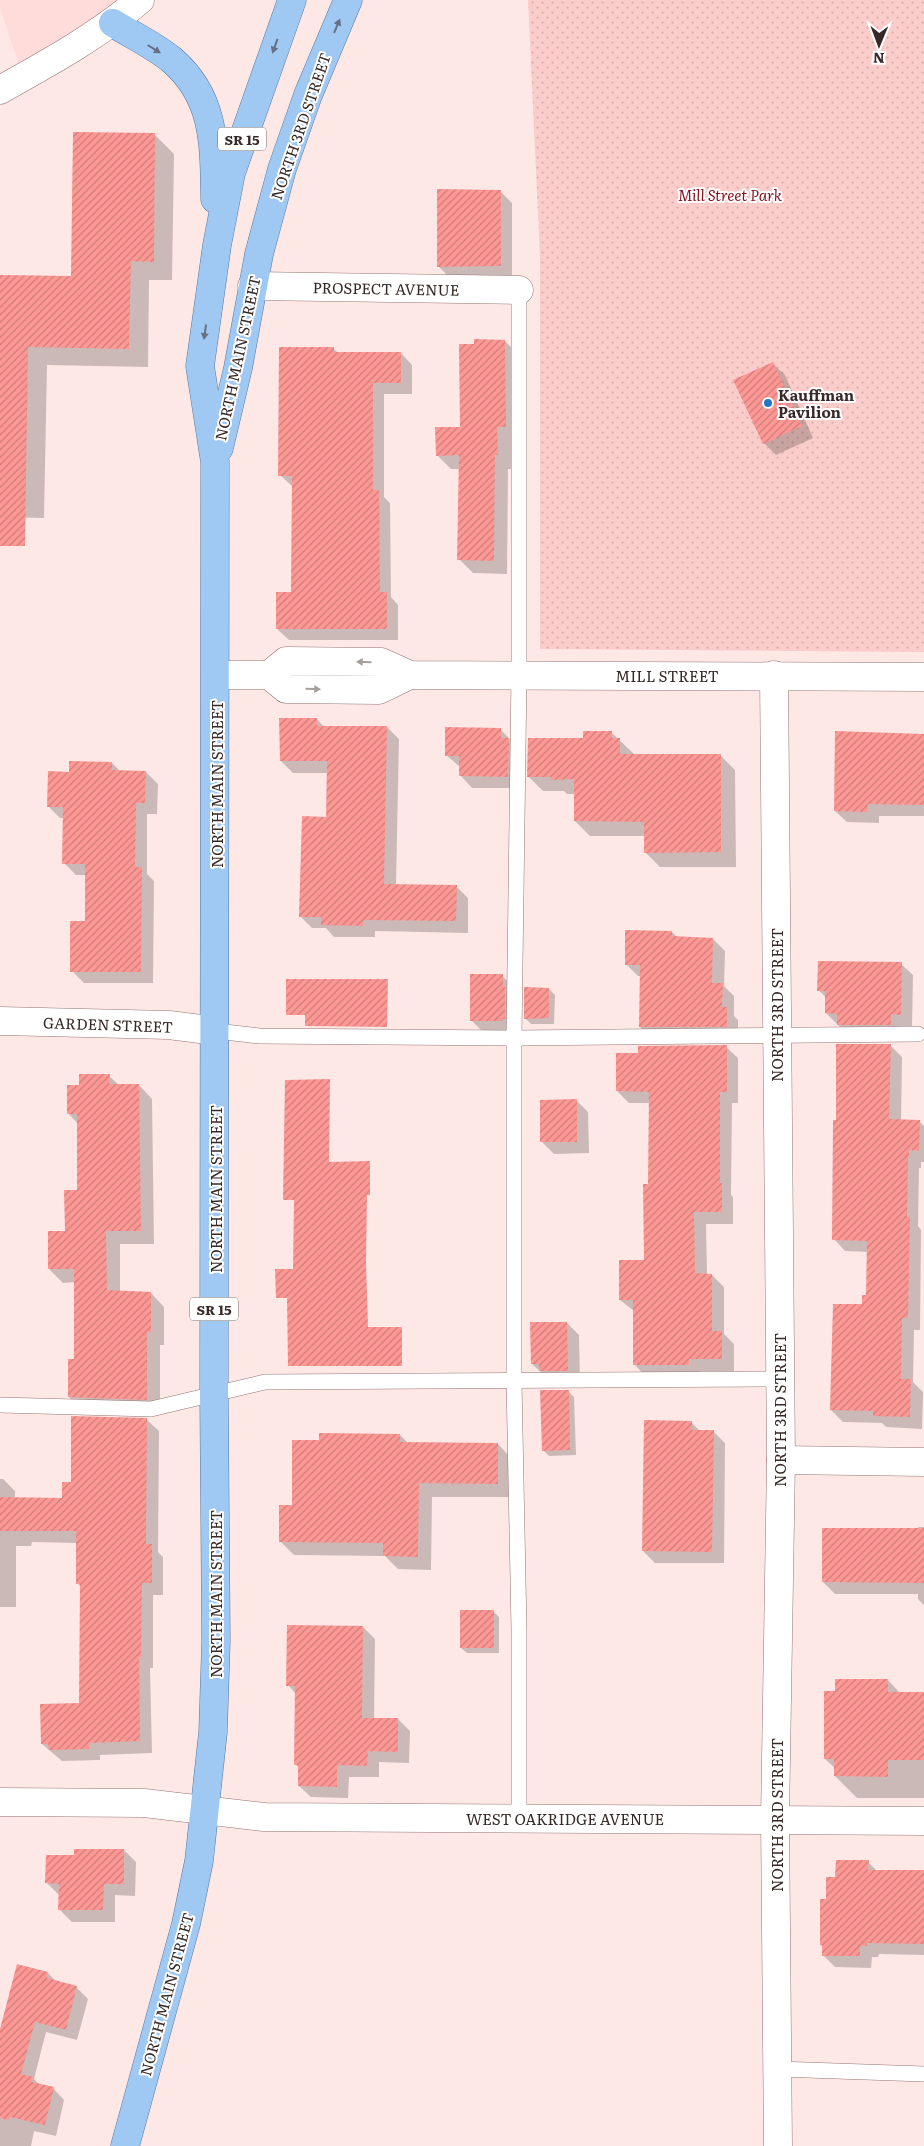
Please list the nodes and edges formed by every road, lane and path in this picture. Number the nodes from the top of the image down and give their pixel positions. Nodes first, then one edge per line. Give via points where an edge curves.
1 (140, 0) edge
2 (292, 0) edge
3 (348, 0) edge
4 (113, 23) junction
5 (0, 90) edge
6 (217, 245) junction
7 (259, 254) joint
8 (252, 286) junction
9 (519, 290) joint
10 (215, 462) junction
11 (216, 675) junction
12 (519, 675) junction
13 (774, 675) junction
14 (924, 677) edge
15 (0, 1021) edge
16 (216, 1031) junction
17 (918, 1034) dead end
18 (777, 1037) junction
19 (514, 1038) junction
20 (779, 1379) junction
21 (514, 1382) junction
22 (214, 1394) junction
23 (0, 1405) edge
24 (780, 1460) junction
25 (924, 1462) edge
26 (0, 1802) edge
27 (206, 1809) junction
28 (519, 1818) junction
29 (775, 1819) junction
30 (924, 1821) edge
31 (777, 2069) junction
32 (924, 2074) edge
33 (125, 2146) edge
34 (778, 2146) edge

1 - 4 street
2 -> 6 main road, SR 15 via 231,173
7 -> 3 main road, NORTH 3RD STREET / SR 15 via 282,169 308,95
4 - 5 street via 65,55
4 -> 6 main road via 172,60 198,89 210,121 214,150
6 -> 10 main road, NORTH MAIN STREET / SR 15 via 200,366
7 - 8 main road, NORTH MAIN STREET / SR 15
8 - 9 street, PROSPECT AVENUE
8 - 10 main road, NORTH MAIN STREET / SR 15 via 238,368
9 - 12 lane
10 - 11 main road, NORTH MAIN STREET / SR 15
11 - 12 street, MILL STREET via 268,675 286,661 381,662 410,675
11 - 16 main road, NORTH MAIN STREET / SR 15
12 - 13 street, MILL STREET
12 - 19 lane
13 - 14 street, MILL STREET
13 - 18 street, NORTH 3RD STREET
15 - 16 street, GARDEN STREET via 169,1025
16 - 19 lane via 259,1036
16 - 22 main road, NORTH MAIN STREET / SR 15
17 - 18 lane
18 - 19 lane
18 - 20 street, NORTH 3RD STREET
19 - 21 lane
20 - 21 lane
20 - 24 street, NORTH 3RD STREET
21 - 22 lane via 265,1382
21 - 28 lane
22 - 23 lane via 151,1409
22 - 27 main road, NORTH MAIN STREET / SR 15 via 216,1642
24 - 25 street
24 - 29 street, NORTH 3RD STREET
26 - 27 street, WEST OAKRIDGE AVENUE via 144,1803
27 - 28 street, WEST OAKRIDGE AVENUE via 264,1817
27 - 33 main road, NORTH MAIN STREET / SR 15 via 200,1861 186,1924
28 - 29 street, WEST OAKRIDGE AVENUE
29 - 30 street, WEST OAKRIDGE AVENUE
29 - 31 street, NORTH 3RD STREET
31 - 32 lane
31 - 34 street, NORTH 3RD STREET

